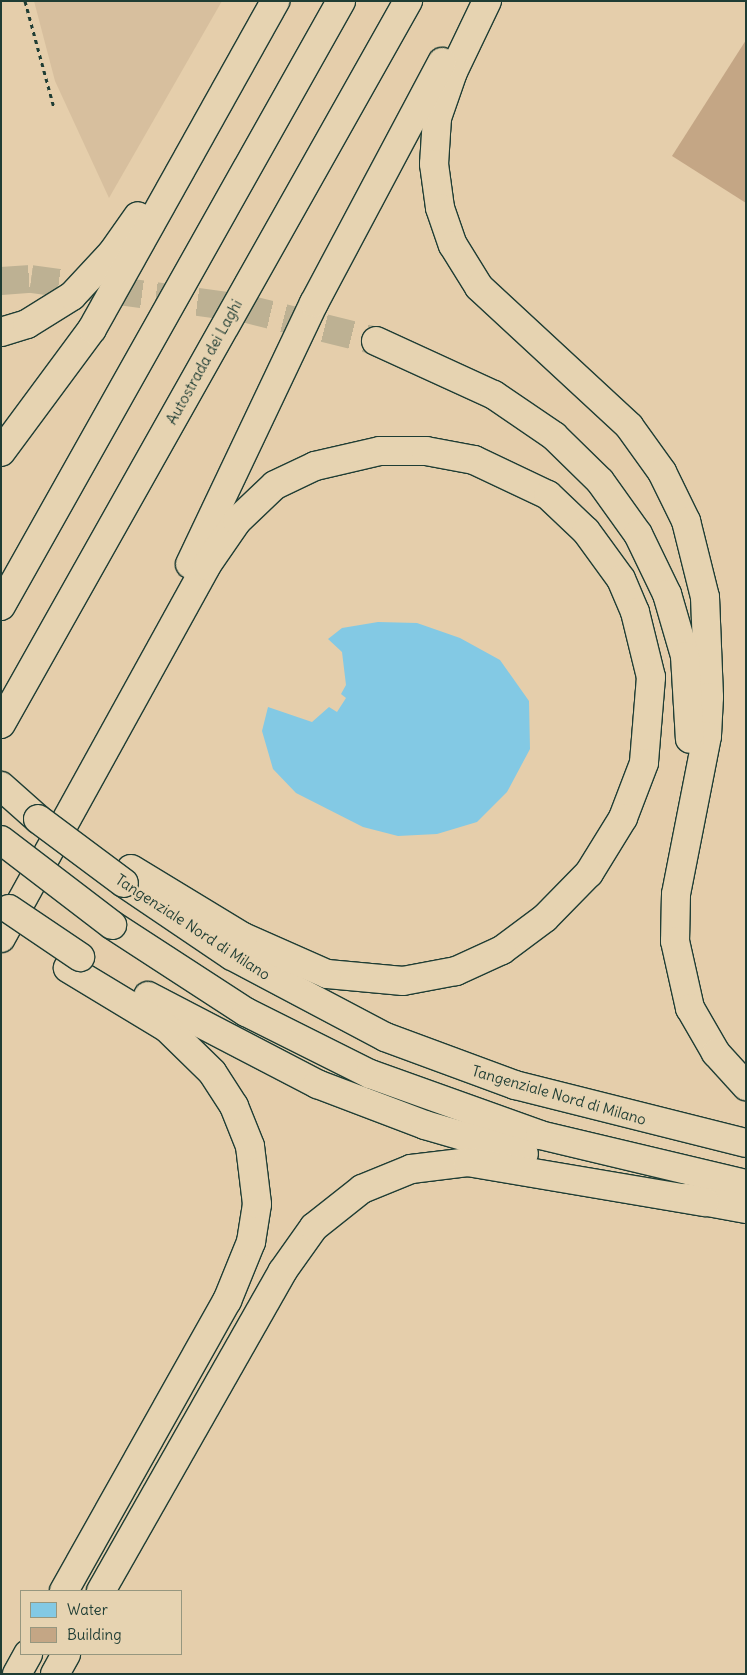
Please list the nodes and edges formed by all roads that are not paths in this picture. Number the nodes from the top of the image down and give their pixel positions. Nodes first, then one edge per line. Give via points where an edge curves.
1 (275, 1) edge
2 (341, 1) edge
3 (408, 1) edge
4 (478, 1) edge
5 (487, 1) edge
6 (246, 56) junction
7 (1, 332) edge
8 (376, 341) tunnel mouth
9 (1, 452) edge
10 (1, 606) edge
11 (141, 683) junction
12 (1, 724) edge
13 (1, 786) edge
14 (1, 840) edge
15 (682, 855) junction
16 (128, 876) junction
17 (5, 906) edge
18 (1, 938) edge
19 (74, 962) junction
20 (746, 1086) edge
21 (746, 1143) edge
22 (746, 1184) edge
23 (705, 1202) junction
24 (746, 1209) edge
25 (65, 1590) edge
26 (102, 1590) edge
27 (27, 1655) edge
28 (65, 1655) edge
29 (17, 1674) edge
30 (55, 1674) edge

1 - 6 highway
2 - 10 highway
3 - 12 highway, Autostrada dei Laghi
4 - 11 highway via 379,175 266,398
5 - 15 highway via 442,100 434,140 435,185 453,245 479,287 629,426 662,472 686,521 705,596 709,698 707,736
6 - 7 highway via 91,278 53,310
6 - 9 highway via 92,329
8 - 15 highway via 464,378 554,436 600,481 638,534 668,594 685,656 691,711
11 - 16 highway via 221,541 256,500 315,466 402,450 450,454 498,468 548,496 576,520 616,571 636,612 645,644 652,705 644,763 634,791 623,818 589,873 523,937 456,971 378,982 303,967
11 - 18 highway
13 - 16 highway, Tangenziale Nord di Milano, bridge via 38,819
14 - 22 highway, bridge via 112,925 246,1012 388,1081 540,1136
15 - 20 highway via 675,924 684,993 706,1040
16 - 21 highway, Tangenziale Nord di Milano via 232,956 385,1036 515,1085
17 - 19 highway, bridge
19 - 23 highway via 248,1052 353,1099 494,1146
19 - 25 highway via 167,1028 212,1072 234,1106 250,1146 256,1204 251,1242 228,1301
23 - 24 highway
23 - 26 highway via 468,1162 394,1174 355,1193 314,1227 282,1272
27 - 29 highway
28 - 30 highway

